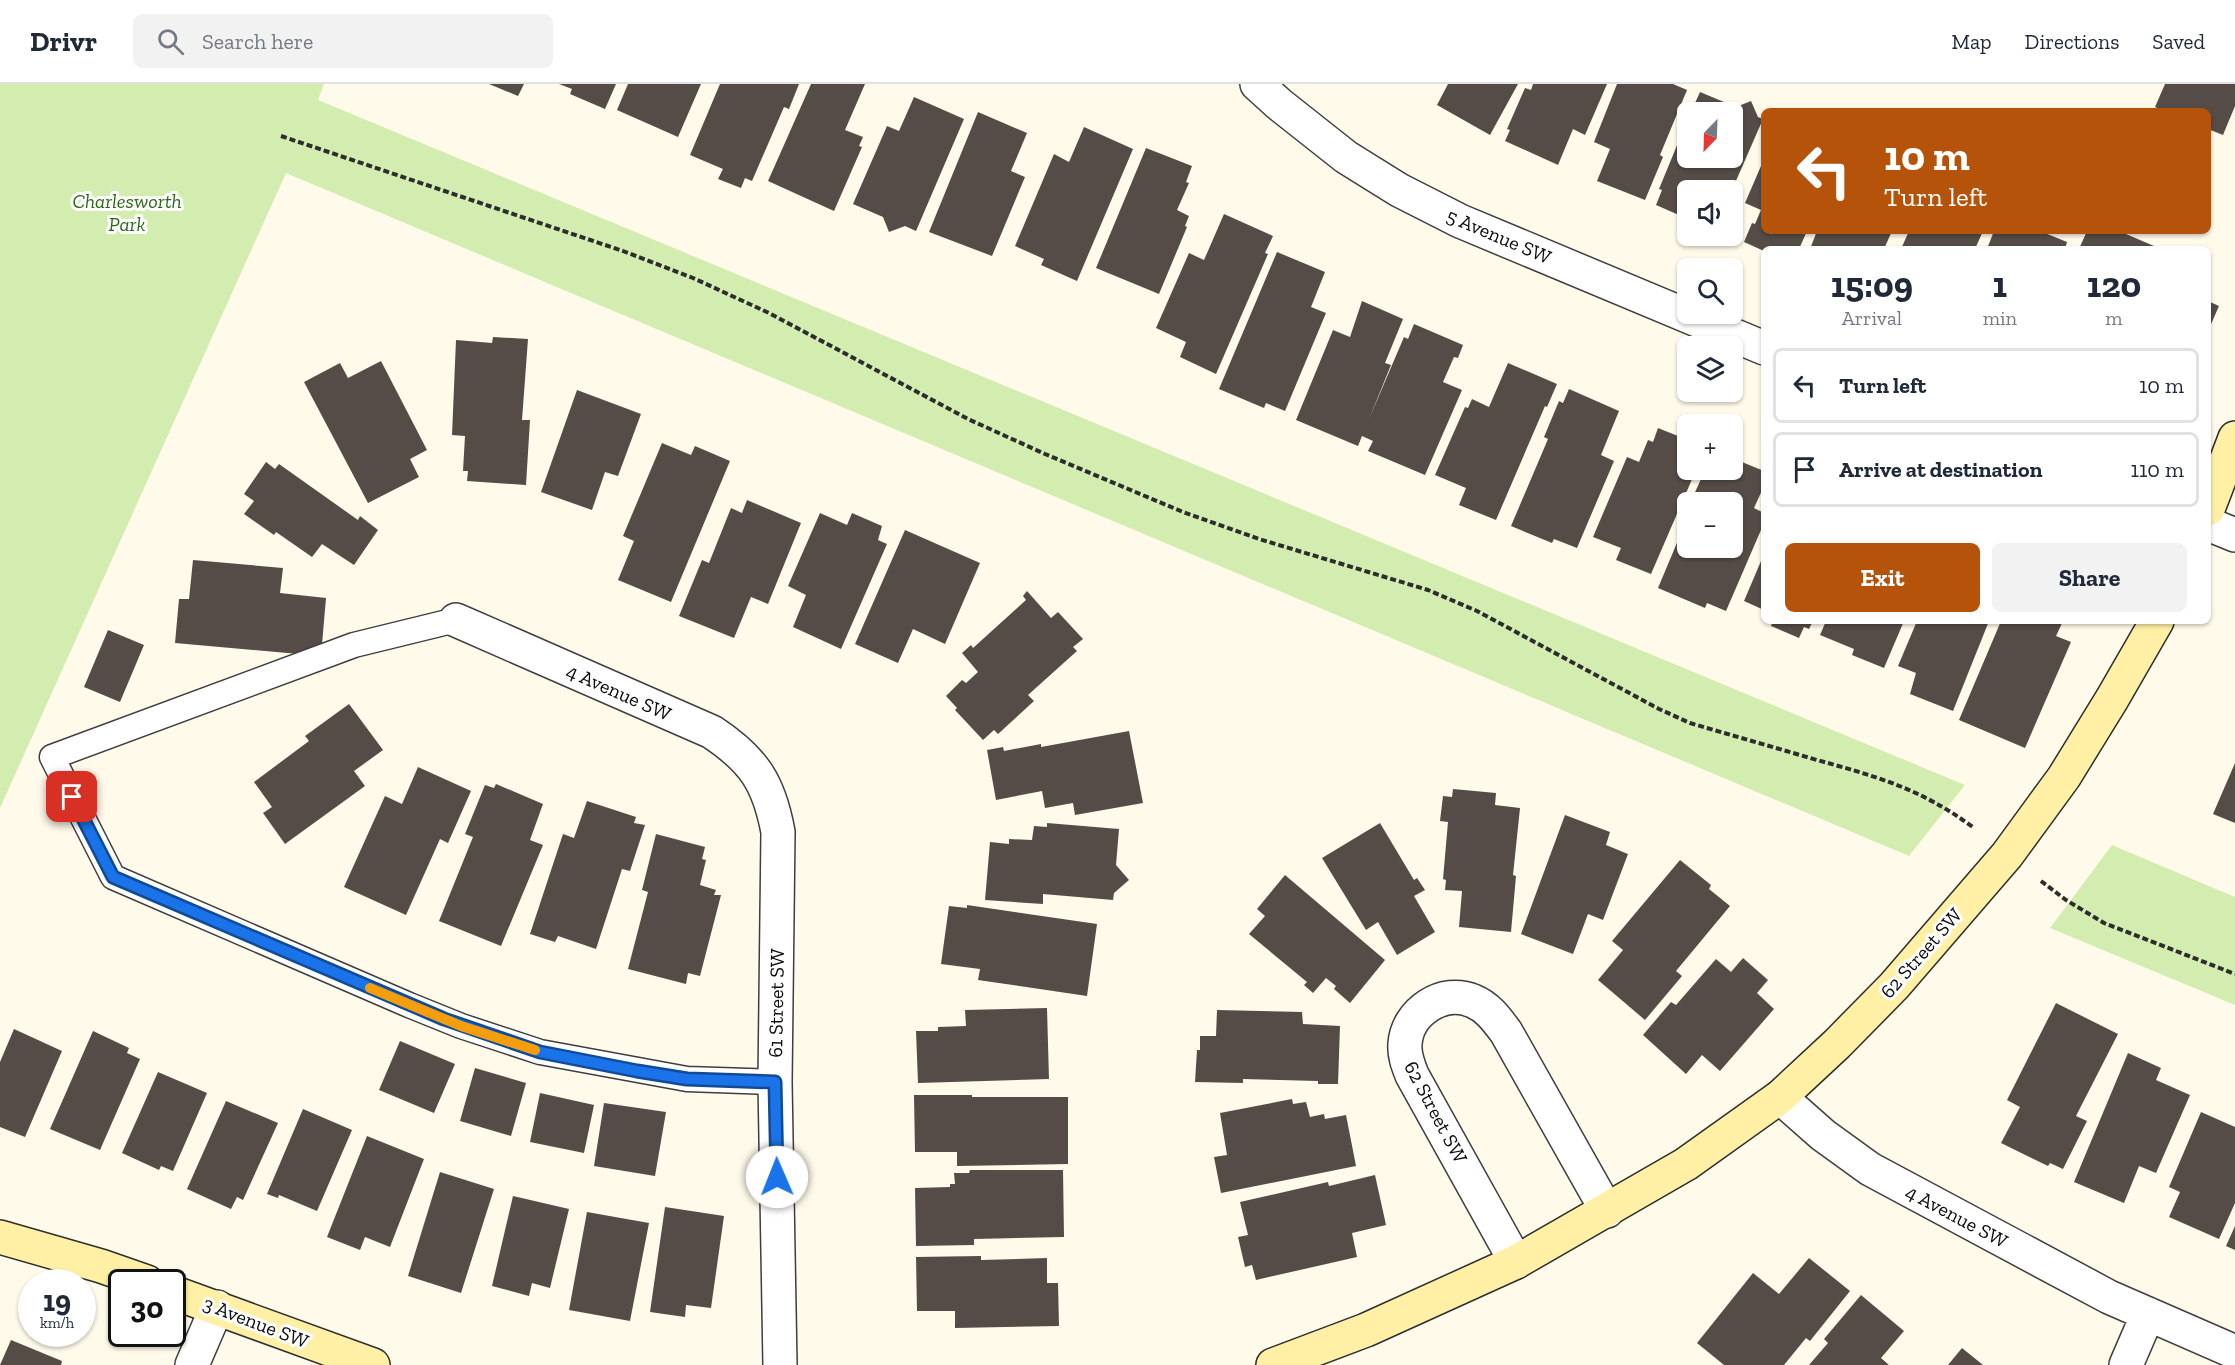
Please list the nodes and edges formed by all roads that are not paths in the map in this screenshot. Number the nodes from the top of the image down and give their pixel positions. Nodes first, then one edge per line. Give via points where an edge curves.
1 (1257, 84) edge
2 (1761, 347) edge
3 (2235, 438) edge
4 (2211, 501) edge
5 (2211, 525) edge
6 (2235, 535) edge
7 (456, 620) joint
8 (2155, 624) edge
9 (766, 787) joint
10 (775, 1082) junction
11 (1780, 1097) junction
12 (1607, 1210) junction
13 (0, 1237) edge
14 (1516, 1262) junction
15 (110, 1269) edge
16 (186, 1297) edge
17 (217, 1307) junction
18 (2148, 1314) junction
19 (2235, 1352) edge
20 (192, 1365) edge
21 (373, 1365) edge
22 (780, 1365) edge
23 (1273, 1365) edge
24 (2126, 1365) edge

1 - 2 street, 5 Avenue SW via 1346,157 1399,190 1460,221
3 - 4 street
5 - 6 street
7 - 9 street, 4 Avenue SW via 712,732 749,763
7 - 10 lane via 354,645 52,758 113,877 420,1010 540,1052 687,1079
8 - 11 street, 62 Street SW via 2064,777 2007,855 1894,986
9 - 10 street, 61 Street SW via 777,832
10 - 22 street, 61 Street SW
11 - 12 street, 62 Street SW via 1686,1164
11 - 18 street, 4 Avenue SW via 1870,1169
12 - 14 street, 62 Street SW
12 - 14 street, 62 Street SW via 1492,1013 1458,997 1423,1008 1412,1022 1405,1056
13 - 15 street
14 - 23 street, 62 Street SW via 1366,1330
16 - 17 street, 3 Avenue SW
17 - 20 street
17 - 21 street, 3 Avenue SW
18 - 19 street, 4 Avenue SW
18 - 24 street

